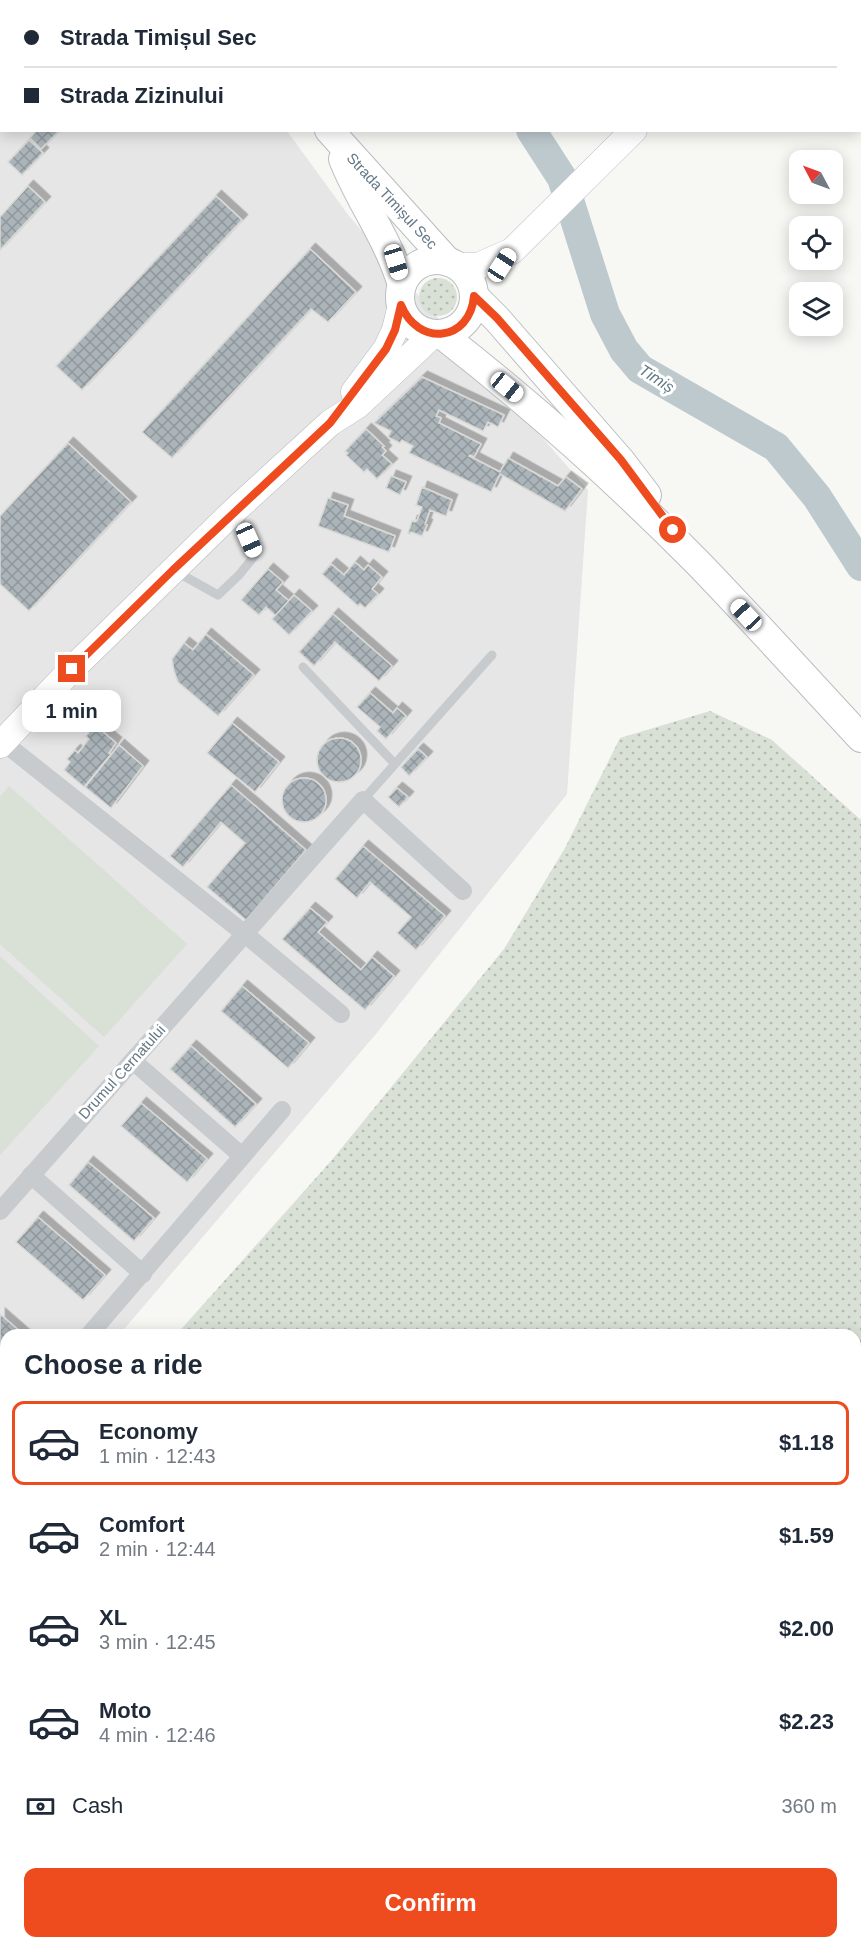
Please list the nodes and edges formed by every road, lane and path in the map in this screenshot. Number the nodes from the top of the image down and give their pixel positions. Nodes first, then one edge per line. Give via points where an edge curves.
1 (332, 135) edge
2 (629, 136) edge
3 (515, 248) junction
4 (453, 264) junction
5 (474, 292) junction
6 (402, 295) junction
7 (437, 334) junction
8 (330, 423) junction
9 (235, 510) junction
10 (699, 564) junction
11 (173, 570) junction
12 (492, 655) dead end
13 (303, 667) dead end
14 (861, 738) edge
15 (2, 744) edge
16 (395, 764) junction
17 (363, 800) junction
18 (463, 891) dead end
19 (245, 934) junction
20 (341, 1014) dead end
21 (133, 1061) junction
22 (282, 1110) dead end
23 (242, 1156) junction
24 (31, 1175) junction
25 (0, 1211) edge
26 (143, 1274) junction
27 (94, 1329) edge

1 - 4 main road, Strada Timișul Sec
1 - 6 main road, Strada Timișul Sec via 351,180 396,262
2 - 3 main road
3 - 4 main road via 478,266
3 - 5 main road
4 - 5 main road via 470,280
4 - 6 main road via 437,260 416,267 408,275
5 - 7 main road via 468,318 456,329
5 - 10 main road via 621,460
6 - 7 main road via 405,316 413,325
6 - 8 main road via 395,330 386,349
7 - 8 main road via 358,405
7 - 10 main road via 526,402
8 - 9 main road
9 - 11 main road
9 - 11 lane via 256,554 239,575 218,595
10 - 14 main road
11 - 15 main road
12 - 16 lane
13 - 16 lane
15 - 19 street
16 - 17 lane
17 - 18 street
17 - 19 street, Drumul Cernatului
19 - 20 street
19 - 21 street, Drumul Cernatului
21 - 23 street
21 - 24 street, Drumul Cernatului
22 - 23 street
23 - 26 street
24 - 25 street, Drumul Cernatului
24 - 26 street
26 - 27 street

